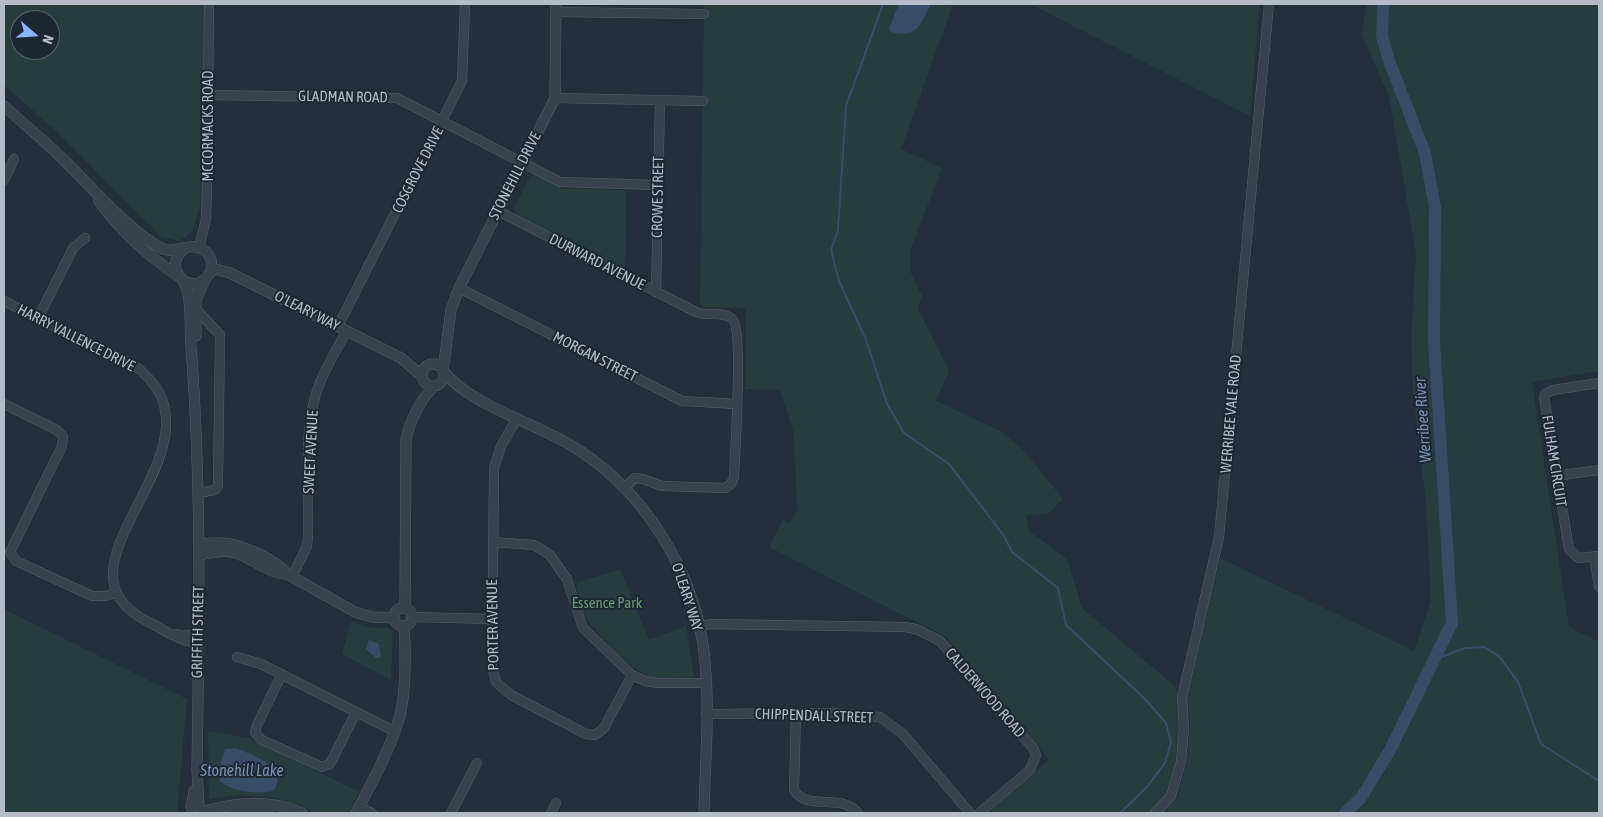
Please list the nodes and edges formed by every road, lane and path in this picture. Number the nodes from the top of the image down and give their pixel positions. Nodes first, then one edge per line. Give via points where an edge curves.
1 (209, 4) edge
2 (466, 4) edge
3 (1269, 4) edge
4 (556, 8) edge
5 (704, 14) dead end
6 (208, 95) junction
7 (555, 98) junction
8 (660, 101) junction
9 (703, 101) dead end
10 (4, 106) edge
11 (443, 121) junction
12 (14, 159) dead end
13 (522, 163) junction
14 (4, 180) edge
15 (87, 183) junction
16 (658, 185) junction
17 (498, 211) junction
18 (85, 238) dead end
19 (199, 248) junction
20 (184, 249) junction
21 (212, 268) junction
22 (180, 278) junction
23 (206, 279) junction
24 (460, 288) junction
25 (656, 292) junction
26 (4, 301) edge
27 (196, 309) junction
28 (38, 318) junction
29 (342, 329) junction
30 (447, 344) junction
31 (401, 358) junction
32 (431, 364) junction
33 (443, 371) junction
34 (194, 377) junction
35 (422, 378) junction
36 (1599, 383) edge
37 (434, 386) junction
38 (470, 394) junction
39 (4, 404) edge
40 (736, 404) junction
41 (417, 407) junction
42 (517, 418) junction
43 (1599, 470) edge
44 (1555, 476) junction
45 (624, 488) junction
46 (198, 493) junction
47 (493, 542) junction
48 (199, 544) junction
49 (7, 551) edge
50 (199, 555) junction
51 (1596, 556) edge
52 (289, 576) junction
53 (1599, 588) edge
54 (116, 593) junction
55 (405, 608) junction
56 (394, 618) junction
57 (413, 618) junction
58 (492, 619) junction
59 (404, 626) junction
60 (698, 627) junction
61 (199, 638) junction
62 (238, 657) dead end
63 (282, 674) junction
64 (632, 675) junction
65 (706, 683) junction
66 (356, 712) junction
67 (706, 714) junction
68 (796, 714) junction
69 (394, 731) junction
70 (477, 763) dead end
71 (556, 803) dead end
72 (357, 810) edge
73 (197, 811) edge
74 (235, 813) edge
75 (268, 813) edge
76 (302, 813) edge
77 (372, 813) edge
78 (451, 813) edge
79 (551, 813) edge
80 (704, 813) edge
81 (858, 813) edge
82 (970, 813) edge
83 (979, 813) edge
84 (1155, 813) edge

1 - 6 street, MCCORMACKS ROAD
2 - 11 street, COSGROVE DRIVE via 464,72
3 - 84 street, WERRIBEE VALE ROAD via 1219,537 1182,697 1181,762 1171,796
4 - 5 street
4 - 7 street, STONEHILL DRIVE
6 - 11 street, GLADMAN ROAD via 397,98
6 - 19 street, MCCORMACKS ROAD via 206,219
7 - 8 street
7 - 13 street, STONEHILL DRIVE
8 - 9 street
8 - 16 street, CROWE STREET
10 - 15 street
11 - 13 street, GLADMAN ROAD
11 - 29 street, COSGROVE DRIVE
12 - 14 street
13 - 16 street, GLADMAN ROAD via 566,183
13 - 17 street, STONEHILL DRIVE
15 - 20 street via 148,241 167,251
15 - 22 street via 112,219 132,240
16 - 25 street, CROWE STREET
17 - 24 street, STONEHILL DRIVE
17 - 25 street, DURWARD AVENUE
18 - 28 street via 73,248
19 - 20 street
19 - 21 street via 210,257
20 - 22 street via 175,264
21 - 23 street
21 - 29 street, O'LEARY WAY via 230,273
22 - 23 street via 194,284
22 - 34 street, GRIFFITH STREET via 188,295
23 - 27 street, GRIFFITH STREET via 200,288
24 - 30 street, STONEHILL DRIVE via 451,310
24 - 40 street, MORGAN STREET via 682,401
25 - 40 street, DURWARD AVENUE via 696,312 729,316 734,322 738,334
26 - 28 street, HARRY VALLENCE DRIVE
27 - 34 street, GRIFFITH STREET
27 - 46 street via 220,335 218,486 215,490
28 - 54 street, HARRY VALLENCE DRIVE via 138,369 159,391 166,417 166,442 114,554 111,574
29 - 31 street, O'LEARY WAY
29 - 52 street, SWEET AVENUE via 314,401 310,421 307,546
30 - 32 street
30 - 33 street, STONEHILL DRIVE
31 - 32 street
31 - 35 street
32 - 33 street
32 - 35 street via 424,368
33 - 37 street via 443,379
33 - 38 street
34 - 46 street, GRIFFITH STREET
35 - 37 street
35 - 41 street
36 - 44 street, FULHAM CIRCUIT via 1552,390 1545,394
37 - 38 street
37 - 41 street
38 - 42 street, O'LEARY WAY
39 - 49 street via 57,430 63,437 62,446
40 - 45 street, DURWARD AVENUE via 734,477 731,484 725,488 662,486 635,478
41 - 55 street via 406,439
42 - 45 street, O'LEARY WAY via 568,443
42 - 47 street, PORTER AVENUE via 501,446 494,468
43 - 44 street
44 - 51 street, FULHAM CIRCUIT via 1569,549 1578,558
45 - 60 street, O'LEARY WAY via 659,530 679,566
46 - 48 street, GRIFFITH STREET
47 - 58 street, PORTER AVENUE
47 - 64 street via 534,545 550,555 567,579 583,628
48 - 50 street, GRIFFITH STREET
48 - 52 street via 222,543 244,548 282,567
49 - 54 street via 16,561 92,596
50 - 52 street via 235,552
50 - 61 street, GRIFFITH STREET
51 - 53 street
52 - 56 street via 355,612
54 - 61 street, HARRY VALLENCE DRIVE via 133,614 181,640
55 - 56 street via 398,609
55 - 57 street via 411,611
56 - 59 street via 398,625
57 - 58 street
57 - 59 street
58 - 64 street, PORTER AVENUE via 492,667 496,682 511,695 586,734 599,734 604,728
59 - 69 street via 402,700
60 - 65 street, O'LEARY WAY
60 - 83 street, CALDERWOOD ROAD via 708,624 905,627 940,641 1036,755 1030,770
61 - 73 street, GRIFFITH STREET
62 - 63 street
63 - 66 street
63 - 66 street via 256,730 262,740 326,766 330,764
64 - 65 street via 657,683
65 - 67 street, O'LEARY WAY
66 - 69 street
67 - 68 street, CHIPPENDALL STREET
67 - 80 street, O'LEARY WAY
68 - 81 street via 794,790 797,796 806,801 839,802
68 - 82 street, CHIPPENDALL STREET via 880,717 892,724
69 - 72 street
70 - 78 street
71 - 79 street
72 - 77 street
73 - 76 street via 259,802
74 - 75 street

